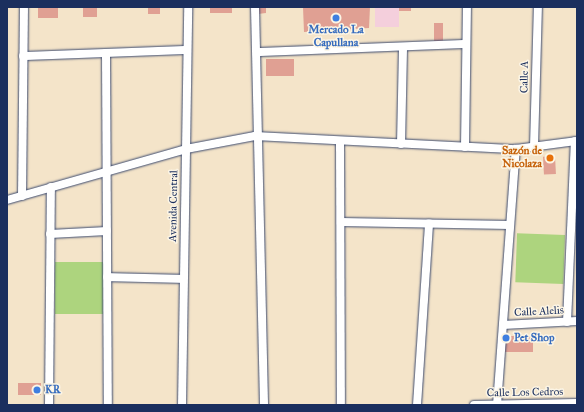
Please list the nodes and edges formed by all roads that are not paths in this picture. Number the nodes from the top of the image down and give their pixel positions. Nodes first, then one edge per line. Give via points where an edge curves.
1 (24, 7) edge
2 (188, 7) edge
3 (255, 7) edge
4 (467, 7) edge
5 (538, 7) edge
6 (466, 44) junction
7 (403, 47) junction
8 (187, 50) junction
9 (258, 52) junction
10 (106, 53) junction
11 (23, 56) junction
12 (260, 137) junction
13 (576, 141) edge
14 (340, 142) junction
15 (400, 144) junction
16 (465, 147) junction
17 (534, 147) junction
18 (186, 149) junction
19 (516, 149) junction
20 (107, 171) junction
21 (51, 187) junction
22 (22, 196) junction
23 (7, 200) edge
24 (341, 222) junction
25 (429, 223) junction
26 (510, 225) junction
27 (107, 231) junction
28 (50, 234) junction
29 (107, 277) junction
30 (184, 279) junction
31 (577, 321) edge
32 (567, 322) junction
33 (503, 325) junction
34 (577, 403) edge
35 (497, 404) edge
36 (49, 405) edge
37 (108, 405) edge
38 (182, 405) edge
39 (264, 405) edge
40 (341, 405) edge
41 (417, 405) edge
42 (474, 405) edge

1 - 11 street
2 - 8 street, Avenida Central
3 - 9 street
4 - 6 street
5 - 17 street, Calle A
6 - 7 street
6 - 16 street
7 - 9 street
7 - 15 street
8 - 10 street
8 - 18 street, Avenida Central
9 - 12 street
10 - 11 street
10 - 20 street
11 - 22 street
12 - 14 street
12 - 18 street
12 - 39 street
13 - 17 street
13 - 32 street
14 - 15 street
14 - 24 street
15 - 16 street
16 - 19 street
17 - 19 street
18 - 20 street
18 - 30 street, Avenida Central
19 - 26 street
20 - 21 street
20 - 27 street
21 - 22 street
21 - 28 street
22 - 23 street
24 - 25 street
24 - 40 street
25 - 26 street
25 - 41 street
26 - 33 street
27 - 28 street
27 - 29 street
28 - 36 street
29 - 30 street
29 - 37 street
30 - 38 street, Avenida Central
31 - 32 street, Calle Alelis
32 - 33 street, Calle Alelis
33 - 35 street
34 - 35 street, Calle Los Cedros
35 - 42 street, Calle Los Cedros

